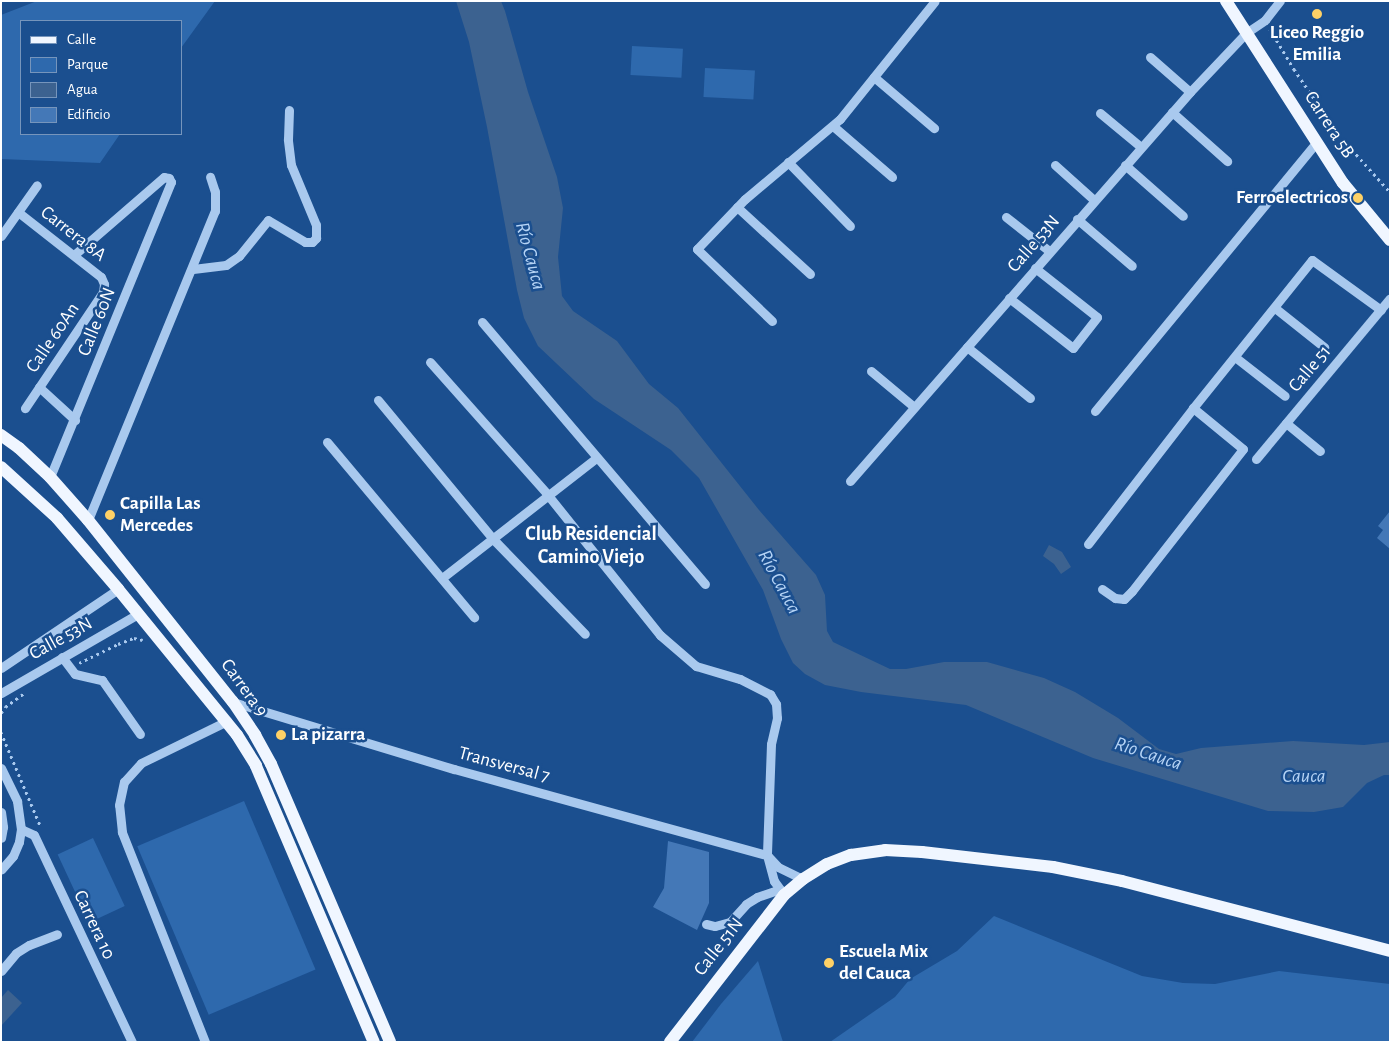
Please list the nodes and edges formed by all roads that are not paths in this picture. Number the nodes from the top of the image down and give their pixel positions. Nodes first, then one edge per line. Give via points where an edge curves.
1 (935, 1) edge
2 (1226, 1) edge
3 (1280, 1) edge
4 (1246, 34) junction
5 (1150, 57) dead end
6 (874, 77) junction
7 (1190, 92) junction
8 (289, 110) dead end
9 (1172, 112) junction
10 (1100, 113) dead end
11 (833, 126) junction
12 (934, 128) dead end
13 (1317, 142) junction
14 (1141, 147) junction
15 (1227, 161) dead end
16 (788, 162) junction
17 (1055, 165) dead end
18 (1125, 165) junction
19 (210, 177) dead end
20 (892, 177) dead end
21 (37, 185) dead end
22 (1094, 200) junction
23 (738, 207) junction
24 (18, 212) junction
25 (1184, 216) dead end
26 (1006, 217) dead end
27 (1078, 219) junction
28 (850, 226) dead end
29 (1, 236) edge
30 (1390, 240) edge
31 (1049, 252) junction
32 (74, 256) junction
33 (1132, 266) dead end
34 (1035, 268) junction
35 (192, 269) junction
36 (810, 274) dead end
37 (104, 284) joint
38 (1009, 298) junction
39 (1390, 298) edge
40 (1275, 308) junction
41 (1381, 310) junction
42 (772, 321) dead end
43 (482, 322) dead end
44 (967, 347) junction
45 (1324, 347) dead end
46 (1235, 357) junction
47 (430, 362) dead end
48 (871, 371) dead end
49 (39, 387) junction
50 (1285, 396) dead end
51 (1030, 398) dead end
52 (378, 400) dead end
53 (914, 407) junction
54 (25, 408) dead end
55 (1193, 408) junction
56 (1095, 411) dead end
57 (75, 420) junction
58 (1286, 422) junction
59 (1, 435) edge
60 (328, 442) dead end
61 (1320, 451) dead end
62 (596, 458) junction
63 (1256, 460) dead end
64 (1, 467) edge
65 (50, 478) junction
66 (850, 481) dead end
67 (548, 494) junction
68 (88, 520) junction
69 (493, 539) junction
70 (1088, 544) dead end
71 (442, 578) junction
72 (706, 584) dead end
73 (118, 589) junction
74 (1102, 589) dead end
75 (138, 614) junction
76 (474, 616) dead end
77 (585, 634) dead end
78 (62, 657) junction
79 (1, 668) edge
80 (1, 693) edge
81 (234, 702) junction
82 (228, 721) junction
83 (140, 734) dead end
84 (1, 768) edge
85 (1, 812) edge
86 (21, 829) junction
87 (1, 838) edge
88 (767, 855) junction
89 (1, 870) edge
90 (803, 879) junction
91 (782, 892) junction
92 (706, 924) dead end
93 (57, 934) dead end
94 (1390, 951) edge
95 (1, 970) edge
96 (132, 1042) edge
97 (205, 1042) edge
98 (374, 1042) edge
99 (390, 1042) edge
100 (670, 1042) edge

1 - 6 street
2 - 4 main road, Carrera 5B
3 - 4 street, Calle 53N via 1265,20
4 - 7 street, Calle 53N
4 - 13 main road, Carrera 5B
5 - 7 street
6 - 11 street
6 - 12 street
7 - 9 street, Calle 53N
8 - 35 street via 291,165 316,225 316,238 305,242 268,220 239,256 226,265
9 - 14 street, Calle 53N
9 - 15 street
10 - 14 street
11 - 16 street
11 - 20 street
13 - 30 main road, Carrera 5B via 1362,208
13 - 56 street
14 - 18 street, Calle 53N
16 - 23 street
16 - 28 street
17 - 22 street
18 - 22 street, Calle 53N
18 - 25 street
19 - 35 street via 215,192 215,211
21 - 24 street
22 - 27 street, Calle 53N
23 - 36 street
23 - 42 street via 697,249
24 - 29 street
24 - 32 street, Carrera 8A
26 - 31 street
27 - 31 street, Calle 53N
27 - 33 street
31 - 34 street, Calle 53N
32 - 37 street, Carrera 8A via 101,277
32 - 57 street, Calle 60N via 164,177 169,178 171,182
34 - 38 street, Calle 53N
34 - 38 street via 1097,317 1073,348
35 - 68 street
37 - 49 street, Calle 60An via 104,292
38 - 44 street, Calle 53N
39 - 41 street, Calle 51
40 - 41 street via 1312,260
40 - 45 street
40 - 46 street
41 - 58 street, Calle 51
43 - 62 street
44 - 51 street
44 - 53 street, Calle 53N
46 - 50 street
46 - 55 street
47 - 67 street
48 - 53 street
49 - 54 street, Calle 60An
49 - 57 street
52 - 69 street
53 - 66 street, Calle 53N
55 - 70 street
55 - 74 street via 1243,449 1132,592 1124,599 1115,598
57 - 65 street, Calle 60N
58 - 61 street
58 - 63 street, Calle 51
59 - 65 main road, Carrera 9
60 - 71 street
62 - 67 street
62 - 72 street
64 - 73 main road, Carrera 9 via 57,518
65 - 68 main road, Carrera 9
67 - 69 street
67 - 88 street via 660,635 696,666 740,679 770,694 776,704 777,718 772,744
68 - 81 main road, Carrera 9
69 - 71 street
69 - 77 street
71 - 76 street
73 - 75 main road, Carrera 9
73 - 79 street, Calle 53N
75 - 78 street, Calle 53N
75 - 82 main road, Carrera 9
78 - 80 street, Calle 53N
78 - 83 street via 75,674 102,680
81 - 88 street, Transversal 7 via 454,769
81 - 99 main road, Carrera 9 via 271,764
82 - 97 street via 141,763 124,782 119,805 122,832
82 - 98 main road, Carrera 9 via 256,766
84 - 86 street via 17,802
85 - 87 street
86 - 89 street via 20,842
86 - 96 street, Carrera 10 via 34,835
88 - 90 street via 778,867
88 - 91 street via 769,867
90 - 91 main road, Calle 51N
90 - 94 main road, Calle 51N via 827,864 851,855 885,850 1053,867 1122,881
91 - 92 street via 757,897 730,922 715,926
91 - 100 main road, Calle 51N
93 - 95 street via 16,953

